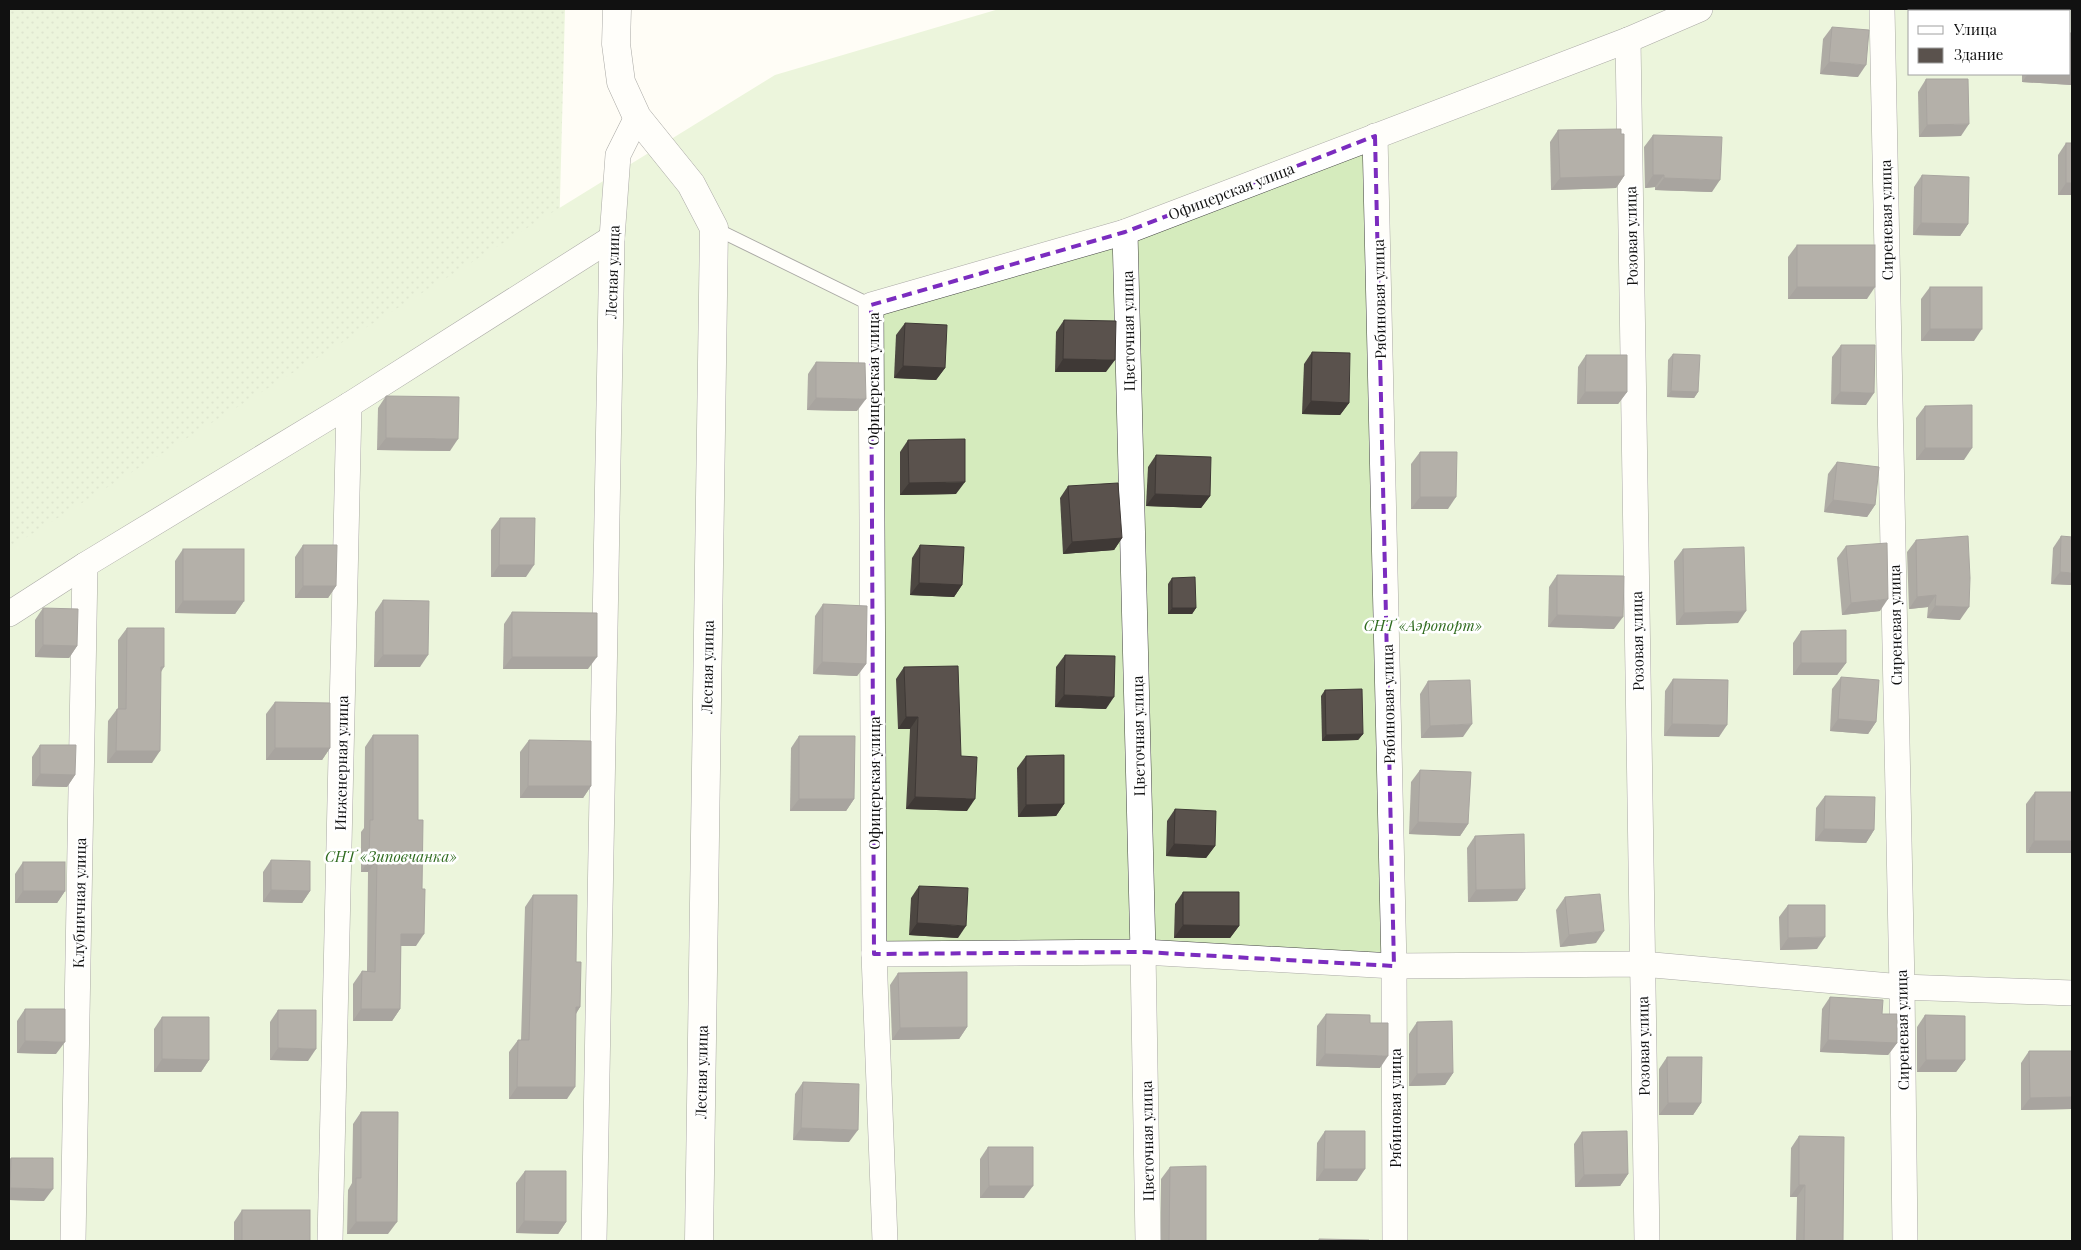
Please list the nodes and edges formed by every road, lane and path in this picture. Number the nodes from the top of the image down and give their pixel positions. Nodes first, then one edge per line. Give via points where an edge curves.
1 (617, 9) edge
2 (1700, 9) edge
3 (1882, 9) edge
4 (1628, 40) junction
5 (637, 117) junction
6 (1375, 136) junction
7 (714, 228) junction
8 (1125, 232) junction
9 (612, 238) junction
10 (872, 306) junction
11 (349, 405) junction
12 (85, 565) junction
13 (9, 614) edge
14 (1143, 952) junction
15 (874, 954) junction
16 (1642, 964) junction
17 (1394, 966) junction
18 (1902, 987) junction
19 (2072, 993) edge
20 (73, 1241) edge
21 (330, 1241) edge
22 (594, 1241) edge
23 (699, 1241) edge
24 (885, 1241) edge
25 (1148, 1241) edge
26 (1395, 1241) edge
27 (1646, 1241) edge
28 (1905, 1241) edge

1 - 5 street, Лесная улица via 616,44 621,82
2 - 4 street, Офицерская улица
3 - 18 street, Сиреневая улица
4 - 6 street, Офицерская улица
4 - 16 street, Розовая улица
5 - 7 street, Лесная улица via 691,184
5 - 9 street, Лесная улица via 618,155
6 - 8 street, Офицерская улица
6 - 17 street, Рябиновая улица
7 - 10 lane
7 - 23 street, Лесная улица
8 - 10 street, Офицерская улица
8 - 14 street, Цветочная улица
9 - 11 street
9 - 22 street, Лесная улица
10 - 15 street, Офицерская улица
11 - 12 street
11 - 21 street, Инженерная улица
12 - 13 street
12 - 20 street, Клубничная улица
14 - 15 street
14 - 17 street
14 - 25 street, Цветочная улица
15 - 24 street, Офицерская улица
16 - 17 street
16 - 18 street
16 - 27 street, Розовая улица
17 - 26 street, Рябиновая улица
18 - 19 street
18 - 28 street, Сиреневая улица

